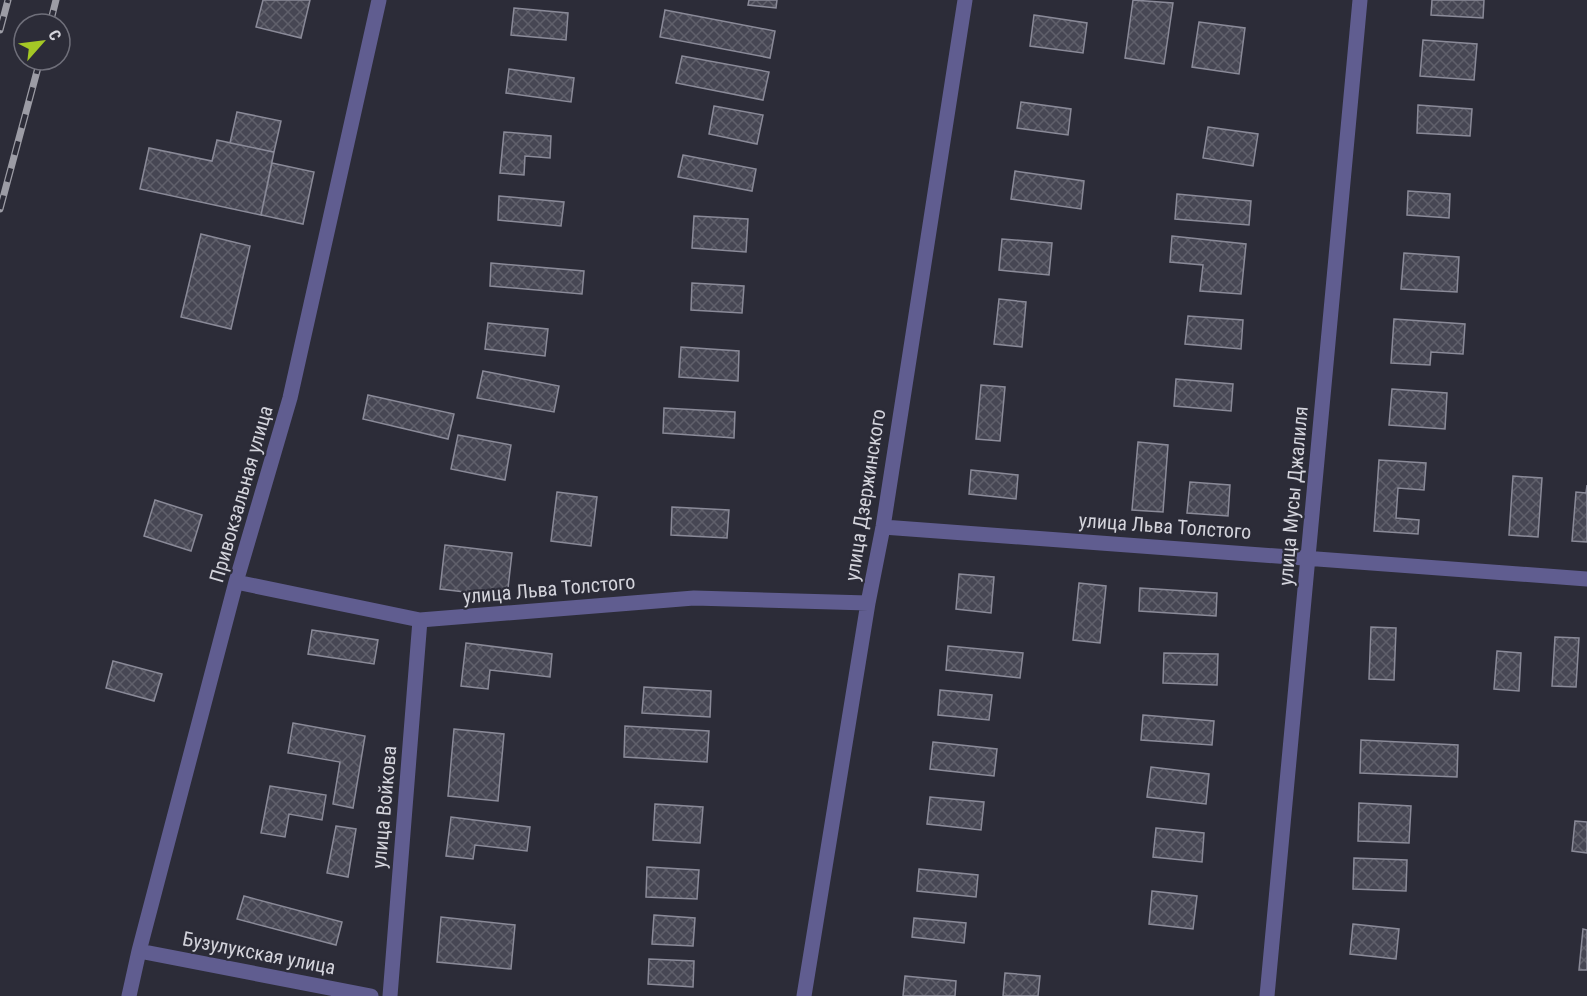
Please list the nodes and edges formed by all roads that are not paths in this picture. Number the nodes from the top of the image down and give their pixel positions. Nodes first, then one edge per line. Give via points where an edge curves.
1 (379, 0) edge
2 (965, 0) edge
3 (1360, 0) edge
4 (883, 526) junction
5 (1309, 558) junction
6 (1587, 579) edge
7 (236, 582) junction
8 (868, 603) junction
9 (420, 620) junction
10 (139, 951) junction
11 (129, 996) edge
12 (371, 996) edge
13 (390, 996) edge
14 (804, 996) edge
15 (1267, 996) edge

1 - 7 street, Привокзальная улица via 290,398
2 - 4 street, улица Дзержинского
3 - 5 street, улица Мусы Джалиля
4 - 5 street, улица Льва Толстого
4 - 8 street, улица Дзержинского
5 - 6 street, улица Льва Толстого
5 - 15 street, улица Мусы Джалиля
7 - 9 street, улица Льва Толстого
7 - 10 street, Привокзальная улица
8 - 9 street, улица Льва Толстого via 694,598
8 - 14 street, улица Дзержинского
9 - 13 street, улица Войкова
10 - 11 street, Привокзальная улица
10 - 12 street, Бузулукская улица

